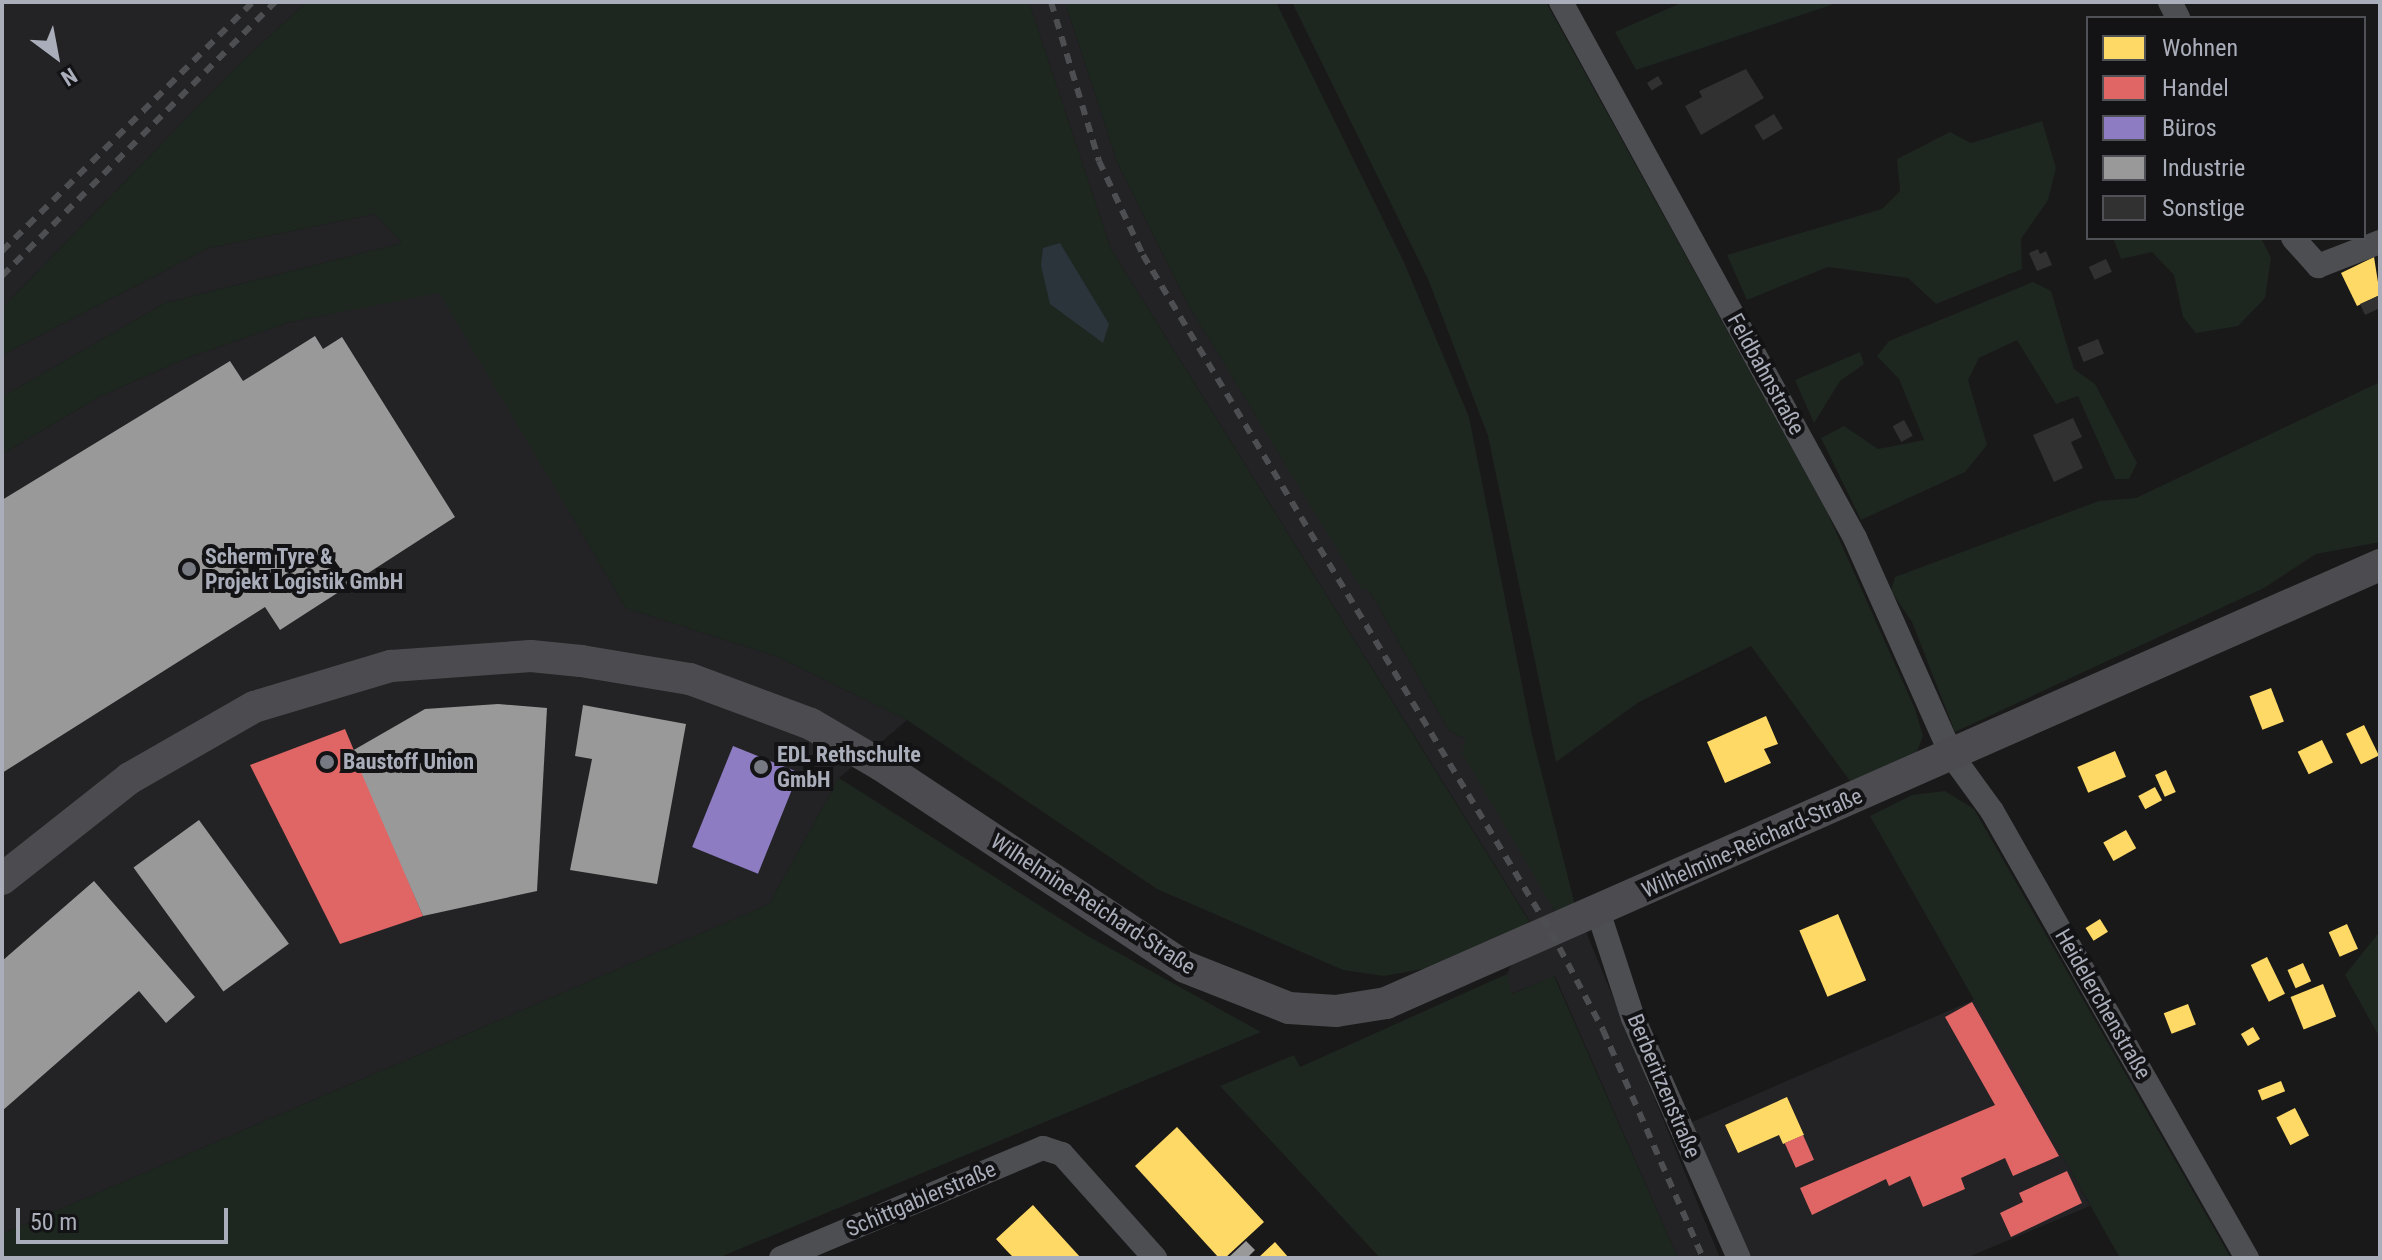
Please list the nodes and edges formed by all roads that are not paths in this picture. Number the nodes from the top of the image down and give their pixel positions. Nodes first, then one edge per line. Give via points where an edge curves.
1 (1561, 2) edge
2 (2294, 240) edge
3 (2380, 242) edge
4 (2380, 565) edge
5 (1952, 756) junction
6 (2, 879) edge
7 (1598, 911) junction
8 (781, 1258) edge
9 (1155, 1258) edge
10 (1739, 1258) edge
11 (2247, 1258) edge

1 - 5 street, Feldbahnstraße via 1855,538
2 - 3 street via 2310,263 2337,261
4 - 5 street, Wilhelmine-Reichard-Straße
5 - 7 street, Wilhelmine-Reichard-Straße
5 - 11 street, Heidelerchenstraße via 1992,811
6 - 7 street, Wilhelmine-Reichard-Straße via 130,778 254,707 391,666 531,656 690,679 811,724 861,751 1185,967 1289,1008 1336,1011 1386,1003
7 - 10 street, Berberitzenstraße via 1633,1018
8 - 9 street, Schittgablerstraße via 1043,1148 1062,1154

